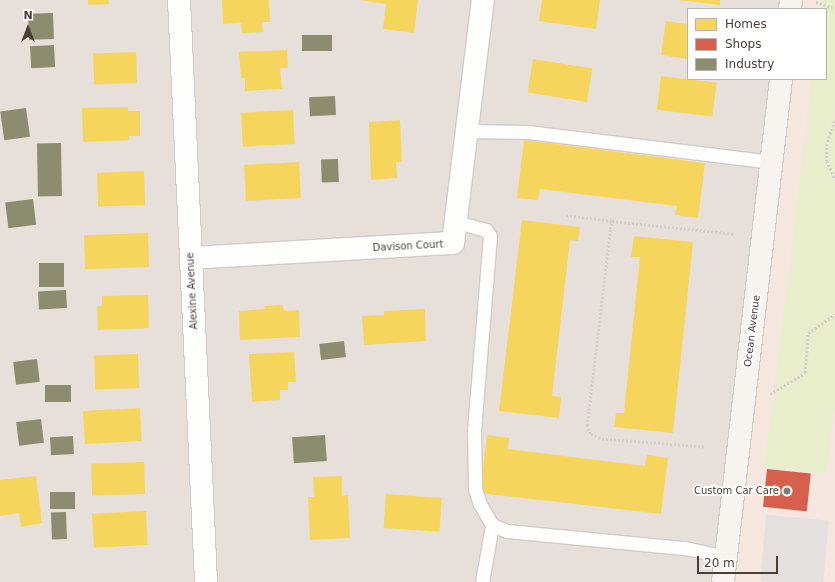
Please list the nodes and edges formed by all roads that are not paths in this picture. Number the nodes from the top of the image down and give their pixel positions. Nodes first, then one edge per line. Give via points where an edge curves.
1 (179, 0) edge
2 (483, 0) edge
3 (801, 0) edge
4 (791, 8) edge
5 (781, 80) edge
6 (467, 131) junction
7 (772, 162) junction
8 (456, 222) junction
9 (191, 258) junction
10 (492, 525) junction
11 (726, 557) junction
12 (206, 582) edge
13 (482, 582) edge
14 (723, 582) edge

1 - 9 street, Alexine Avenue
2 - 6 street, Davison Court
3 - 4 main road
5 - 7 main road, Ocean Avenue
6 - 7 lane via 528,132
6 - 8 street, Davison Court
7 - 11 main road, Ocean Avenue
8 - 9 street, Davison Court via 453,243
8 - 10 lane via 486,230 490,236 474,429 475,489
9 - 12 street, Alexine Avenue
10 - 11 lane via 507,532 685,548
10 - 13 lane
11 - 14 main road, Ocean Avenue

